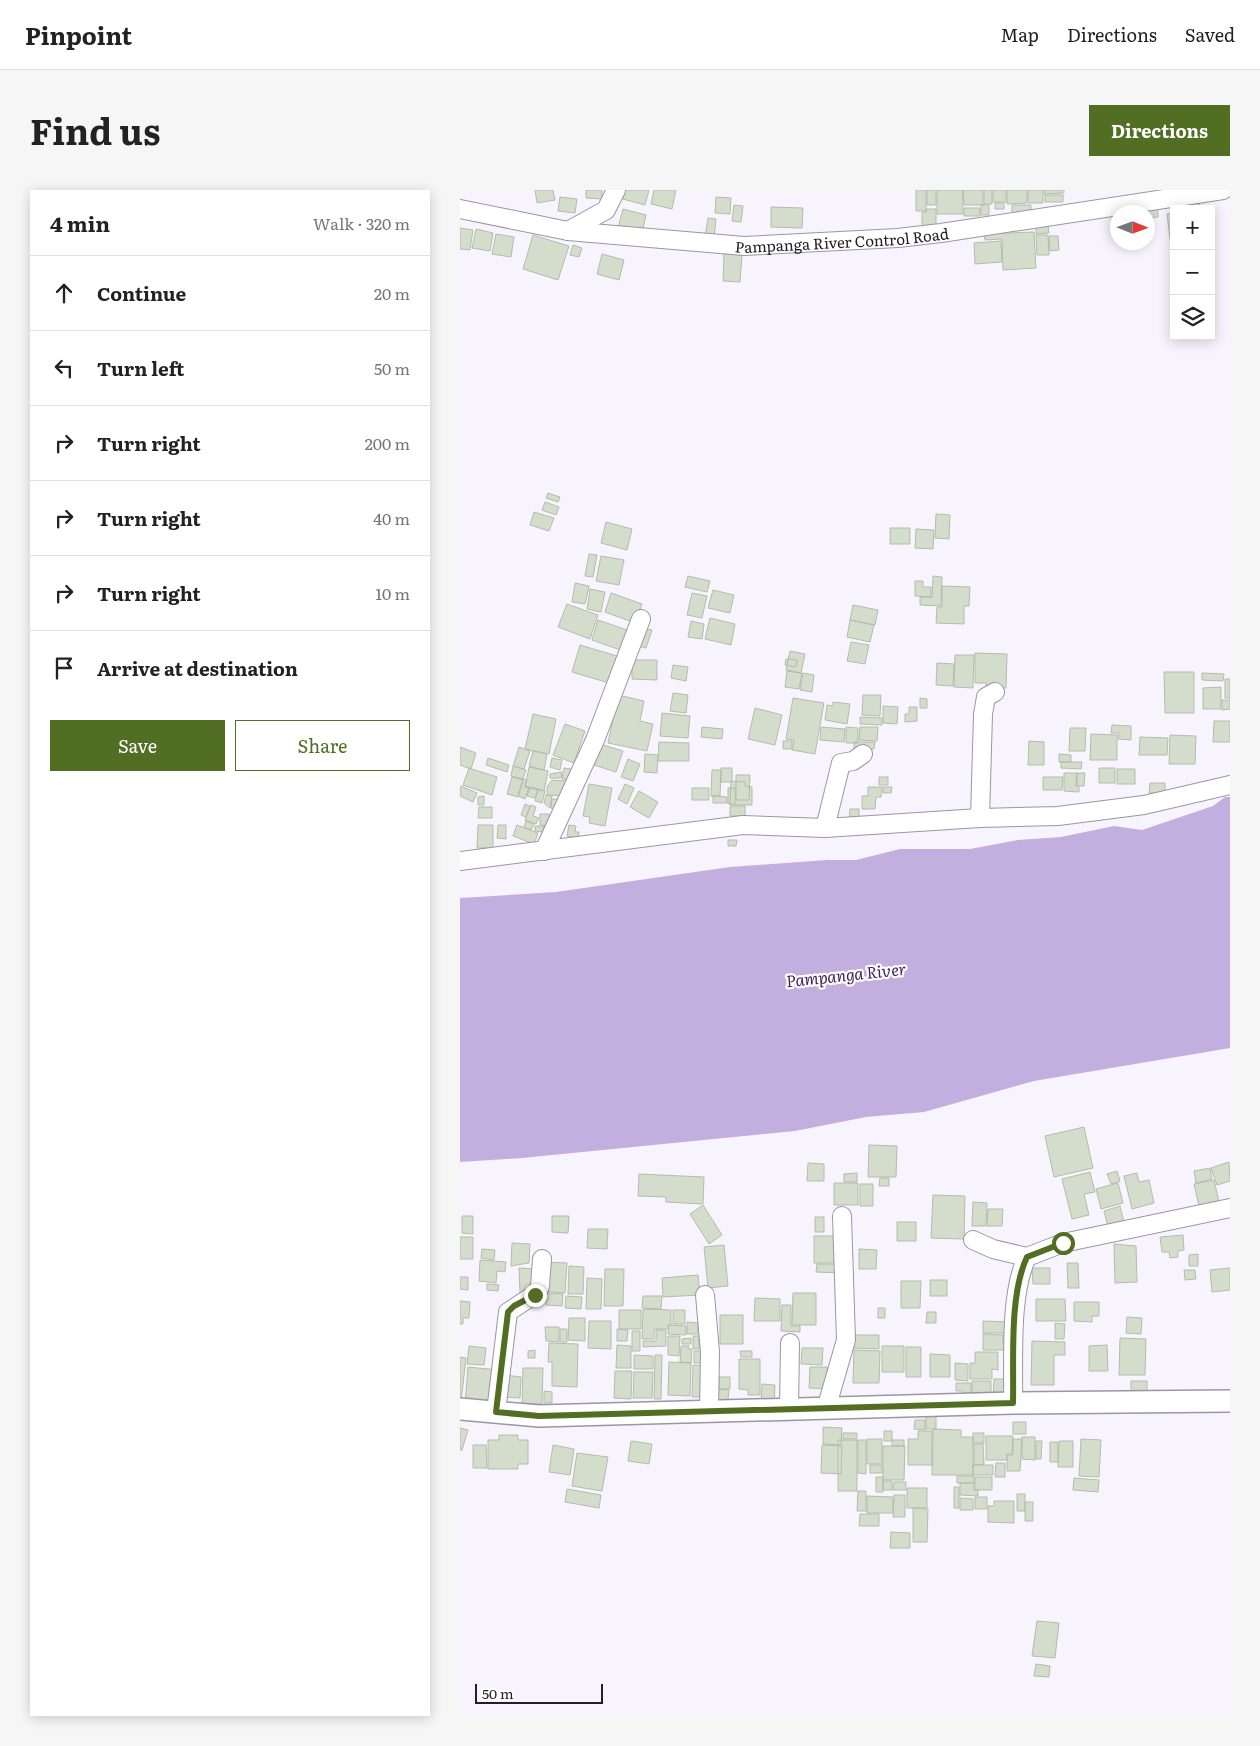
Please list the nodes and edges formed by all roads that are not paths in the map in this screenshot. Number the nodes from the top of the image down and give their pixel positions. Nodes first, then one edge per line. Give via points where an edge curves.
1 (616, 190) edge
2 (1223, 190) edge
3 (460, 209) edge
4 (568, 231) junction
5 (641, 619) dead end
6 (994, 692) dead end
7 (863, 754) dead end
8 (1230, 785) edge
9 (980, 818) junction
10 (825, 828) junction
11 (544, 851) junction
12 (460, 861) edge
13 (1230, 1208) edge
14 (842, 1216) dead end
15 (973, 1240) dead end
16 (1027, 1257) junction
17 (542, 1259) dead end
18 (705, 1295) dead end
19 (790, 1343) dead end
20 (1230, 1401) edge
21 (1013, 1403) junction
22 (460, 1409) edge
23 (826, 1409) junction
24 (789, 1410) junction
25 (496, 1412) junction
26 (709, 1412) junction

1 - 4 street via 606,210
2 - 4 street, Pampanga River Control Road via 898,238 744,246
3 - 4 street, Pampanga River Control Road
5 - 11 street via 595,740
6 - 9 street via 986,697 983,714
7 - 10 street via 853,761 841,763
8 - 9 street via 1144,805 1058,816
9 - 10 street
10 - 11 street via 743,825
11 - 12 street
13 - 16 street via 1063,1243
14 - 23 street via 846,1340
15 - 16 street
16 - 21 street via 1020,1270 1016,1298
17 - 25 street via 537,1293 508,1312
18 - 26 street via 710,1352
19 - 24 street
20 - 21 main road
21 - 23 main road
22 - 25 main road
23 - 24 main road
24 - 26 main road
25 - 26 main road via 539,1416

